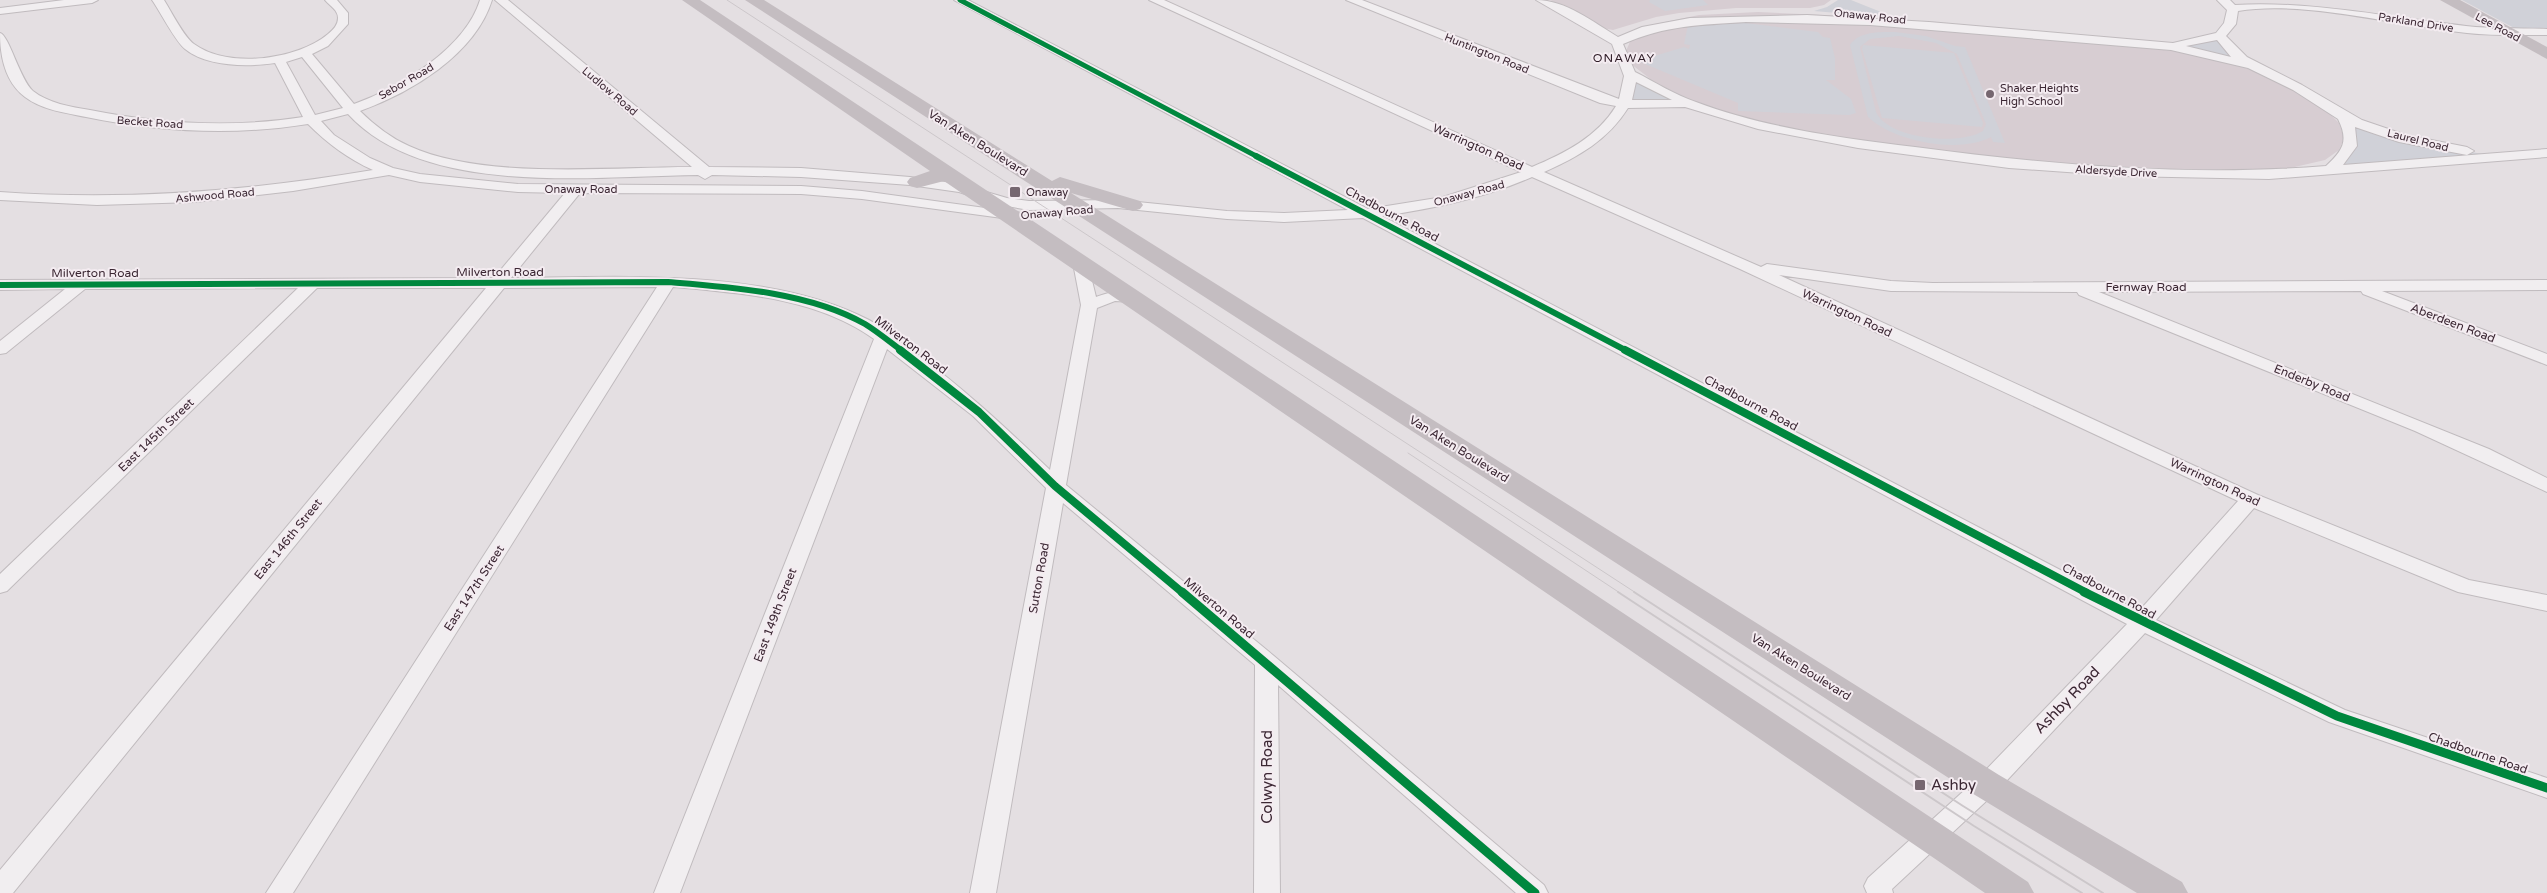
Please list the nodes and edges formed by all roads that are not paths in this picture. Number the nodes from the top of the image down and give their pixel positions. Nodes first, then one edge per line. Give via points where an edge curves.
1 (92, 0) edge
2 (158, 0) edge
3 (331, 0) edge
4 (486, 0) edge
5 (501, 0) edge
6 (690, 0) edge
7 (753, 0) edge
8 (960, 0) edge
9 (1155, 0) edge
10 (1352, 0) edge
11 (1542, 0) edge
12 (2223, 0) edge
13 (2448, 0) edge
14 (2290, 1) edge
15 (2233, 8) junction
16 (1871, 9) dead end
17 (513, 10) junction
18 (0, 11) edge
19 (483, 14) junction
20 (1896, 18) junction
21 (2508, 32) junction
22 (2547, 32) edge
23 (0, 36) edge
24 (2220, 36) junction
25 (1617, 42) junction
26 (2161, 45) junction
27 (305, 53) junction
28 (2547, 54) edge
29 (279, 59) junction
30 (2249, 65) junction
31 (1630, 74) junction
32 (1623, 104) junction
33 (1691, 105) junction
34 (350, 110) junction
35 (2344, 117) junction
36 (310, 119) junction
37 (2547, 153) edge
38 (2494, 156) junction
39 (426, 157) junction
40 (2330, 170) junction
41 (388, 171) junction
42 (706, 171) junction
43 (1023, 171) junction
44 (1534, 173) junction
45 (945, 178) junction
46 (918, 182) joint
47 (576, 189) junction
48 (703, 189) junction
49 (975, 193) junction
50 (0, 196) edge
51 (937, 205) junction
52 (1126, 205) junction
53 (1081, 208) junction
54 (1367, 214) junction
55 (1009, 216) junction
56 (1081, 263) junction
57 (1746, 266) junction
58 (668, 282) junction
59 (499, 283) junction
60 (82, 284) junction
61 (312, 284) junction
62 (0, 285) edge
63 (2547, 285) edge
64 (2358, 287) junction
65 (2074, 288) junction
66 (1132, 297) junction
67 (1089, 305) junction
68 (883, 338) junction
69 (0, 349) edge
70 (2547, 360) edge
71 (1055, 486) junction
72 (2547, 486) edge
73 (2251, 499) junction
74 (0, 586) edge
75 (2547, 603) edge
76 (2142, 622) junction
77 (1266, 662) junction
78 (1987, 785) junction
79 (2547, 788) edge
80 (1929, 837) junction
81 (0, 889) edge
82 (279, 893) edge
83 (666, 893) edge
84 (983, 893) edge
85 (1267, 893) edge
86 (1535, 893) edge
87 (1880, 893) edge
88 (2014, 893) edge
89 (2169, 893) edge

1 - 18 street
2 - 29 street via 188,46 195,51 228,60
3 - 27 street via 343,14 343,25 326,42
4 - 19 street, Sebor Road
5 - 17 street, Ludlow Road
6 - 45 main road
7 - 43 main road, Van Aken Boulevard
8 - 54 street, Chadbourne Road
9 - 44 street, Warrington Road
10 - 32 street, Huntington Road via 1605,100
11 - 25 street
12 - 15 street
13 - 21 main road, Lee Road
14 - 15 street
14 - 21 street, Parkland Drive via 2424,24
15 - 24 street via 2230,24
16 - 20 street
17 - 19 street
17 - 42 street, Ludlow Road
19 - 34 street, Sebor Road via 464,40 430,69 388,94
20 - 25 street, Onaway Road via 1819,9 1748,9 1684,14 1630,30
20 - 26 street, Onaway Road via 2018,34
21 - 22 street, Parkland Drive
21 - 28 main road, Lee Road
23 - 36 street, Becket Road via 19,85 36,99 72,110 123,122 179,125 242,125
24 - 26 street via 2198,42
24 - 30 street, Laurel Road via 2226,47
25 - 31 street
26 - 30 street, Onaway Road
27 - 29 street
27 - 34 street, Onaway Road
29 - 36 street, Onaway Road
30 - 35 street, Laurel Road via 2308,93
31 - 32 street, Onaway Road
31 - 33 street, Aldersyde Drive
32 - 33 street, Aldersyde Drive
32 - 44 street, Onaway Road via 1604,132 1576,153
33 - 40 street, Aldersyde Drive via 1790,132 2008,164 2189,175 2269,175
34 - 36 street, Sebor Road
34 - 39 street, Onaway Road via 375,133
35 - 38 street, Laurel Road via 2383,132
35 - 40 street via 2352,146
36 - 41 street, Onaway Road via 348,152
37 - 38 street, Aldersyde Drive
38 - 40 street, Aldersyde Drive
39 - 41 street, Ashwood Road
39 - 42 street, Onaway Road via 484,168 527,171
41 - 47 street, Onaway Road via 489,187
41 - 50 street, Ashwood Road via 225,195 85,200
42 - 46 street, Onaway Road via 788,172
42 - 48 street
43 - 52 main road
43 - 53 main road, Van Aken Boulevard
44 - 54 street, Onaway Road via 1493,189 1422,206
44 - 57 street, Warrington Road
45 - 46 main road via 940,176
45 - 49 main road
45 - 51 street via 959,195 956,200
47 - 48 street, Onaway Road
47 - 59 street, East 146th Street
48 - 51 street, Onaway Road via 801,190
49 - 53 street, Onaway Road via 1016,204
49 - 55 main road
51 - 55 street, Onaway Road
52 - 53 street, Onaway Road
52 - 54 street, Onaway Road via 1244,216
53 - 55 street, Onaway Road via 1040,216
53 - 78 main road, Van Aken Boulevard
54 - 76 street, Chadbourne Road
55 - 56 main road
56 - 66 main road
56 - 67 street, Sutton Road
57 - 65 street, Fernway Road via 1890,286
57 - 73 street, Warrington Road
58 - 59 street, Milverton Road
58 - 68 street, Milverton Road via 727,287 790,298 864,324
58 - 82 street, East 147th Street
59 - 61 street, Milverton Road
59 - 81 street, East 146th Street
60 - 61 street, Milverton Road
60 - 62 street, Milverton Road
60 - 69 street
61 - 74 street, East 145th Street
63 - 64 street, Fernway Road
64 - 65 street, Fernway Road
64 - 70 street, Aberdeen Road
65 - 72 street, Enderby Road via 2422,427
66 - 67 street via 1113,296
66 - 80 main road
67 - 71 street, Sutton Road
68 - 71 street, Milverton Road via 979,412
68 - 83 street, East 149th Street
71 - 77 street, Milverton Road
71 - 84 street, Sutton Road
73 - 75 street, Warrington Road via 2466,587
73 - 76 street, Ashby Road
76 - 78 street, Ashby Road
76 - 79 street, Chadbourne Road via 2337,716
77 - 85 street, Colwyn Road
77 - 86 street, Milverton Road
78 - 80 street, Ashby Road
78 - 89 main road, Van Aken Boulevard
80 - 87 street, Ashby Road via 1878,886
80 - 88 main road

